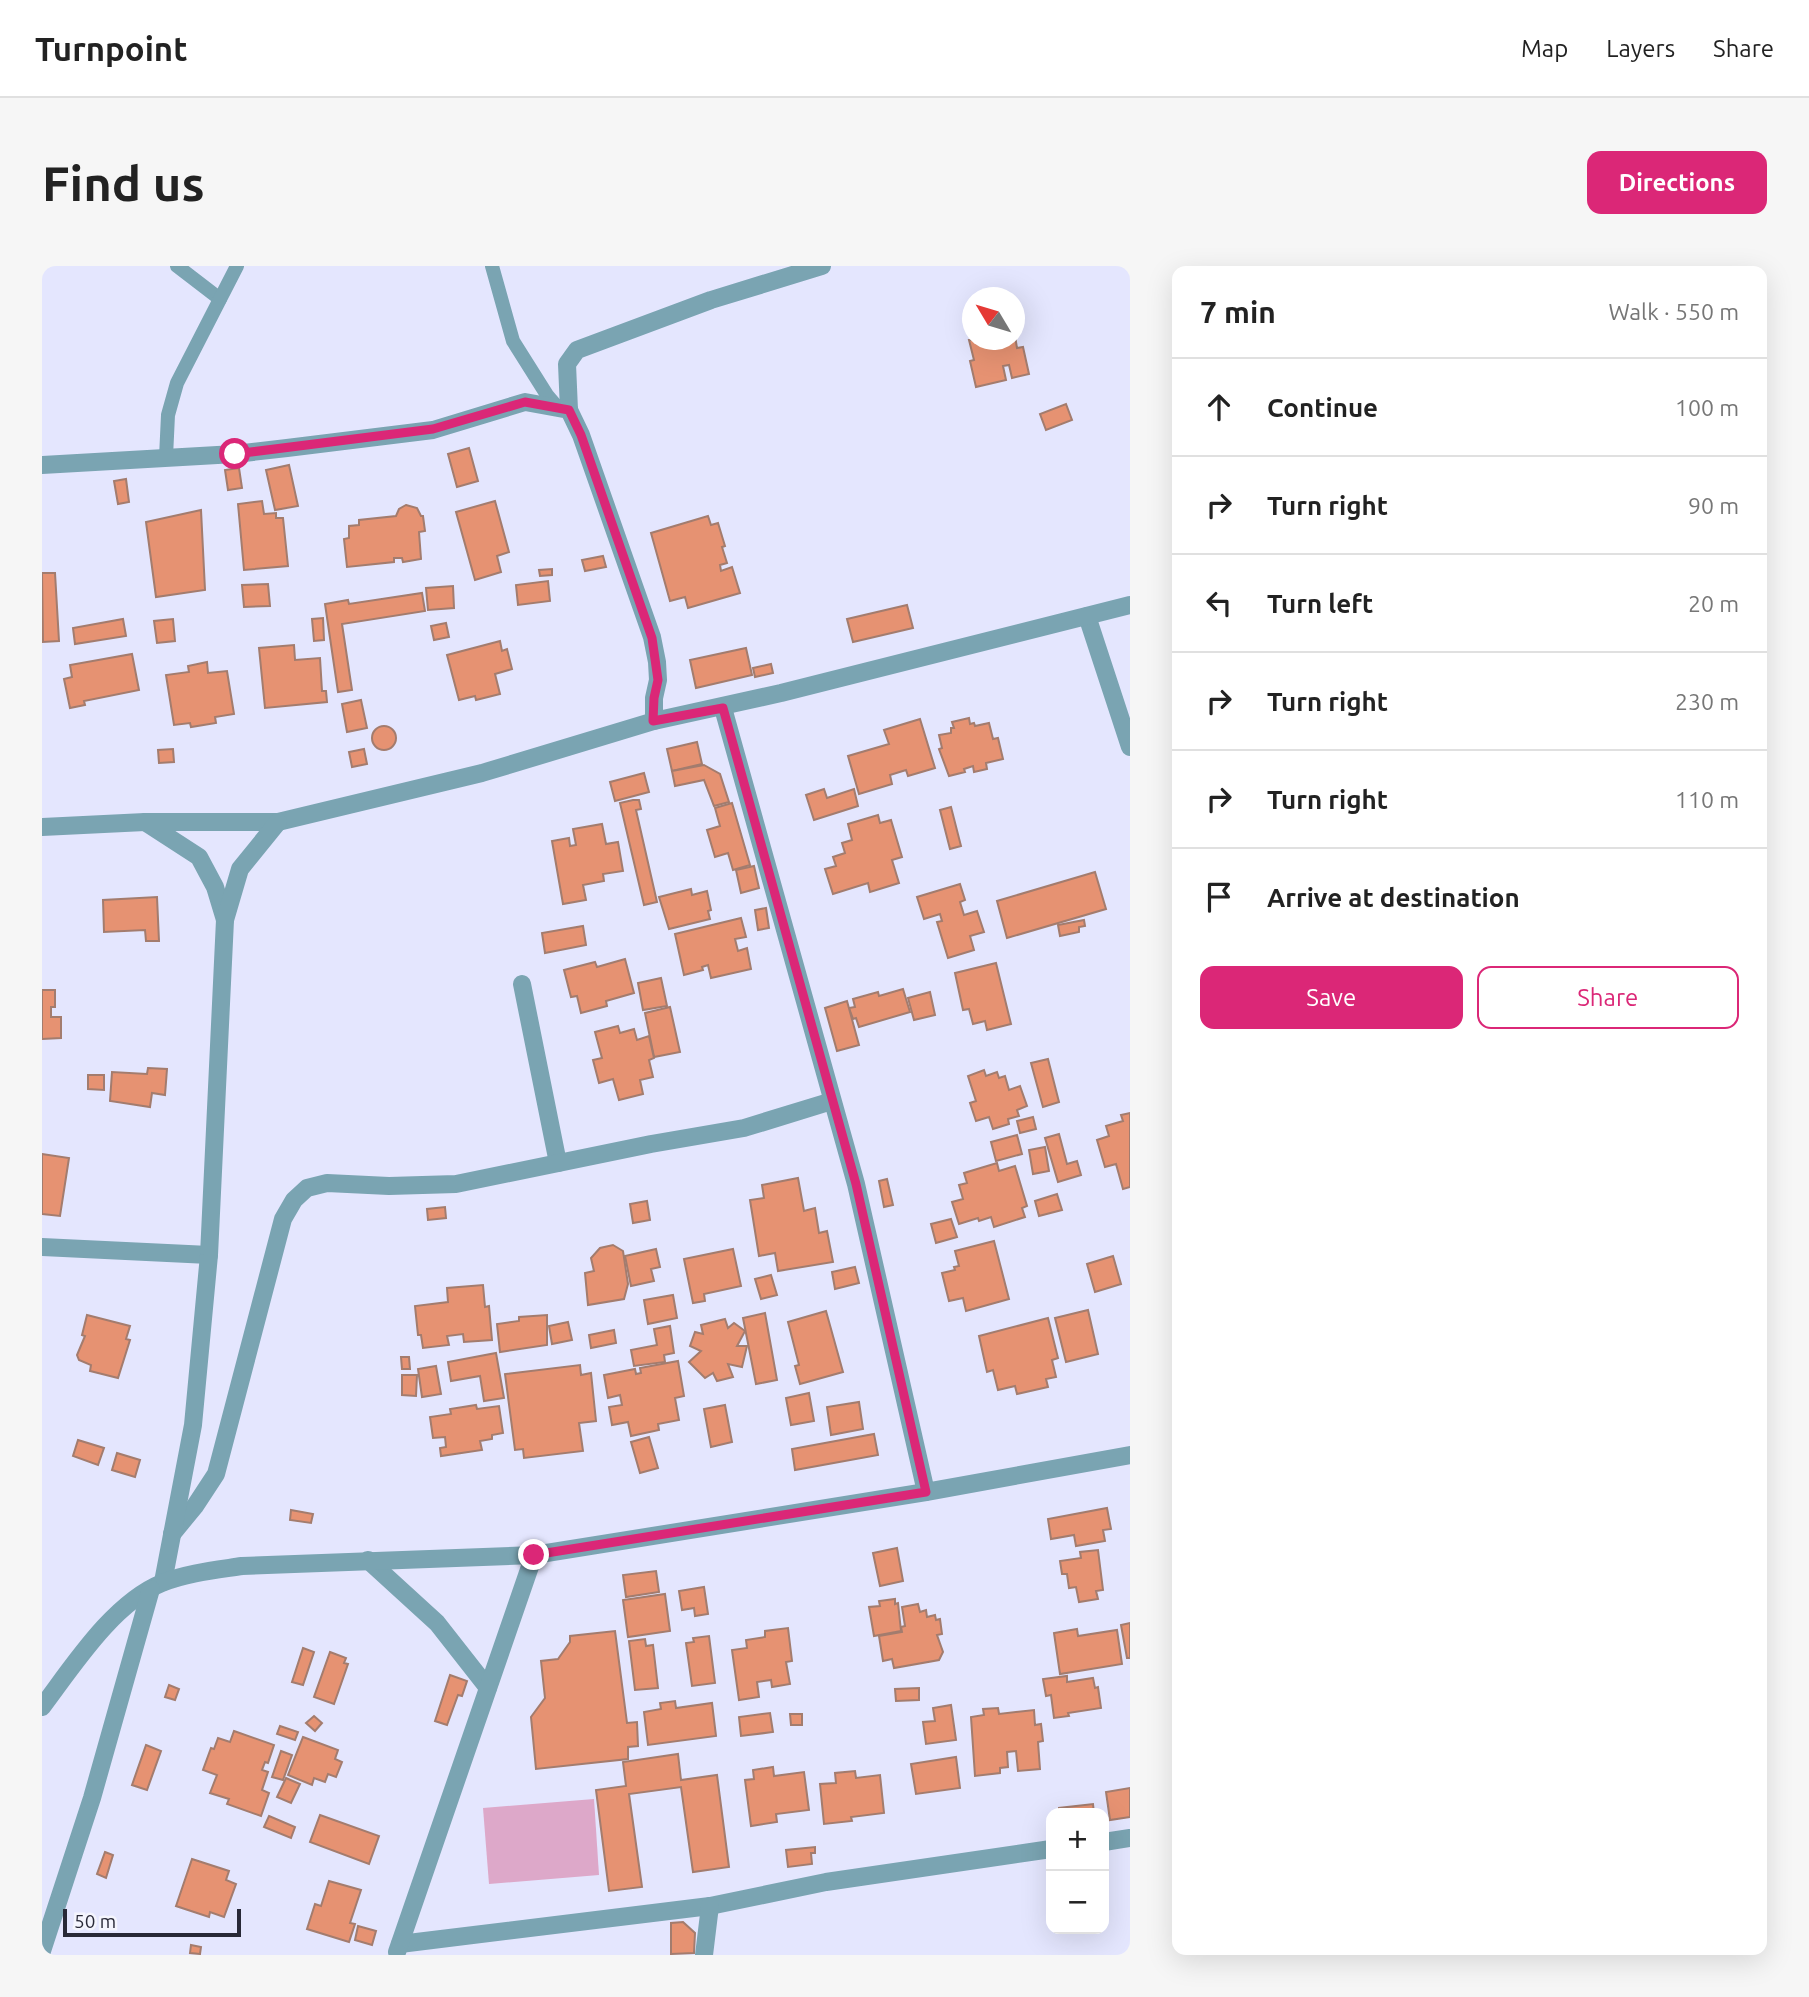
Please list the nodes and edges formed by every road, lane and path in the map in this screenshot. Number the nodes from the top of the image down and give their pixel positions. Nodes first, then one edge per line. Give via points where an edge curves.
1 (177, 266) edge
2 (237, 266) edge
3 (492, 266) edge
4 (822, 266) edge
5 (220, 299) junction
6 (564, 410) junction
7 (166, 457) junction
8 (42, 465) edge
9 (1130, 605) edge
10 (1087, 616) junction
11 (723, 708) junction
12 (653, 721) junction
13 (1130, 747) edge
14 (278, 821) junction
15 (145, 822) junction
16 (42, 827) edge
17 (225, 920) junction
18 (522, 984) dead end
19 (832, 1101) junction
20 (558, 1163) junction
21 (42, 1247) edge
22 (209, 1255) junction
23 (1130, 1455) edge
24 (926, 1492) junction
25 (172, 1534) junction
26 (534, 1555) junction
27 (368, 1560) junction
28 (157, 1586) junction
29 (488, 1688) junction
30 (42, 1707) edge
31 (1130, 1838) edge
32 (1109, 1841) edge
33 (1046, 1850) edge
34 (710, 1906) junction
35 (43, 1942) edge
36 (397, 1949) edge
37 (704, 1955) edge

1 - 5 lane
2 - 5 lane
3 - 6 lane via 513,341 547,395
4 - 6 street via 711,300 577,350 567,364
5 - 7 lane via 177,383 168,415
6 - 7 street via 525,402 433,429 274,450
6 - 12 street via 581,435 652,638 658,680
7 - 8 street
9 - 10 street
10 - 11 street
10 - 13 street
11 - 12 street
11 - 19 street
12 - 14 street via 482,773
14 - 15 street
14 - 17 street via 240,869
15 - 16 street
15 - 17 street via 199,857
17 - 22 street
18 - 20 street
19 - 20 street via 744,1128
19 - 24 street via 856,1184
20 - 25 street via 456,1184 327,1183 307,1188 294,1200 275,1246 216,1474
21 - 22 street
22 - 25 street via 193,1425
23 - 24 street
24 - 26 street
25 - 28 street
26 - 27 street
26 - 29 street
27 - 28 street via 242,1566
27 - 29 street via 438,1623
28 - 30 street via 119,1612
28 - 35 street
29 - 36 street
31 - 32 street
33 - 34 street via 826,1882
34 - 36 street
34 - 37 street

